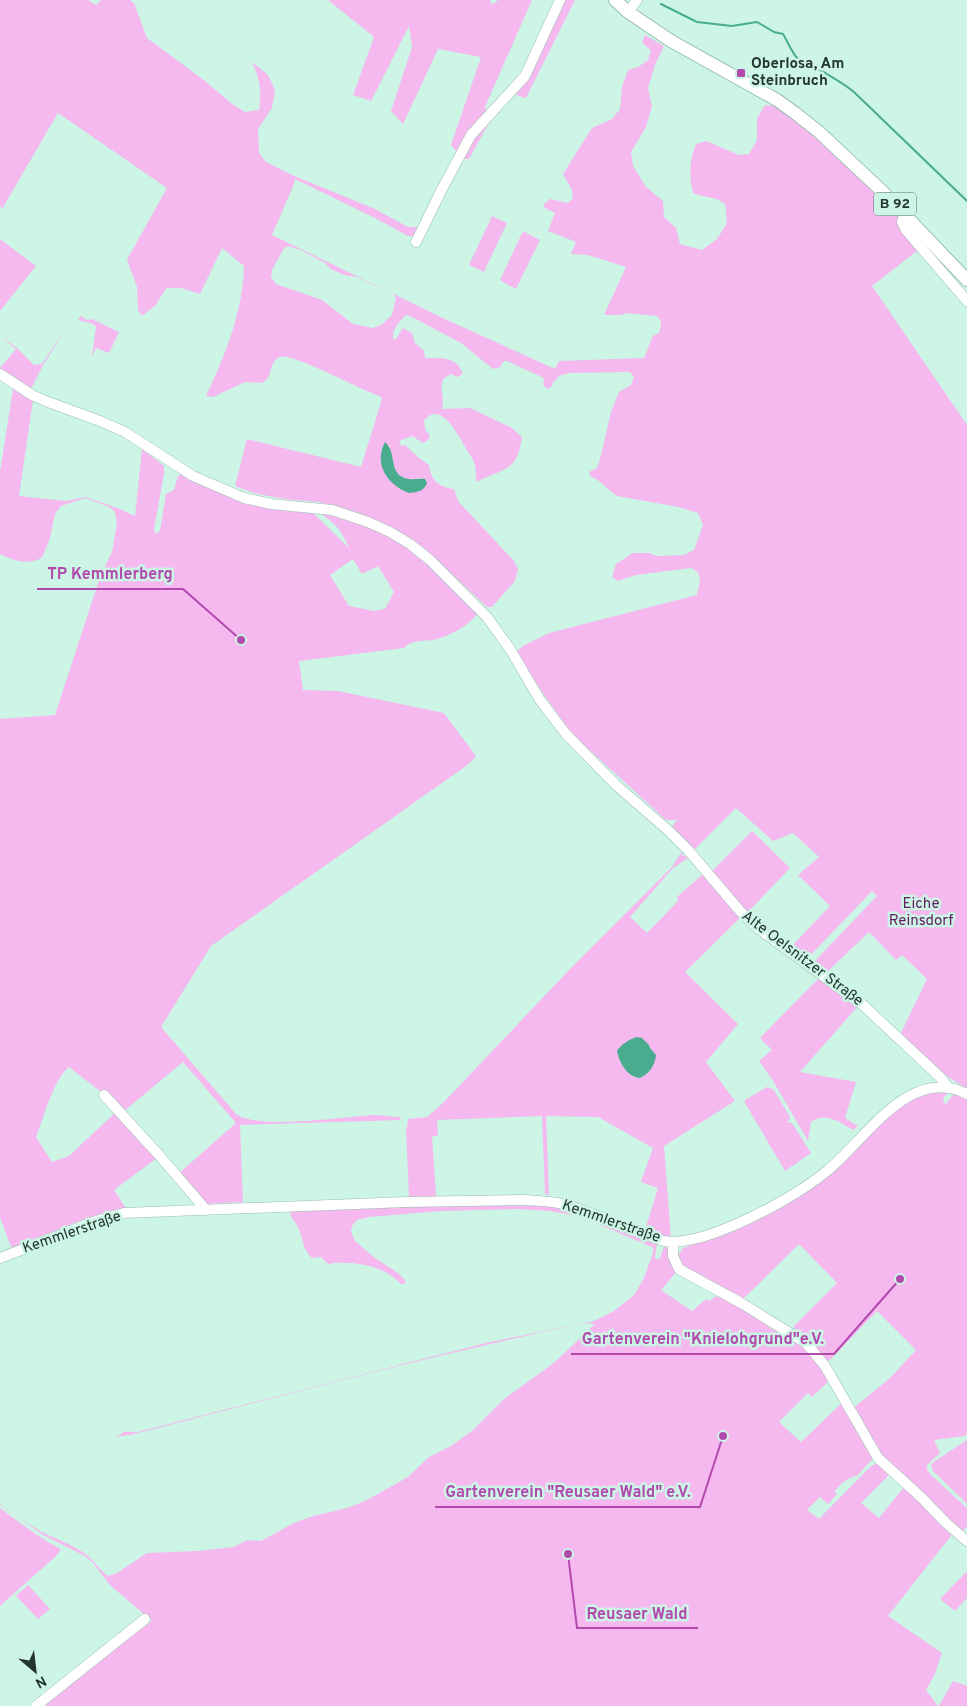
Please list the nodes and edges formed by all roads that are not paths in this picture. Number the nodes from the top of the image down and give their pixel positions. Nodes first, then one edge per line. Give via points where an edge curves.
1 (560, 0) edge
2 (615, 0) edge
3 (637, 0) edge
4 (628, 12) junction
5 (905, 214) junction
6 (416, 242) dead end
7 (967, 280) edge
8 (967, 301) edge
9 (0, 374) edge
10 (949, 1088) junction
11 (967, 1094) edge
12 (104, 1095) dead end
13 (206, 1210) junction
14 (673, 1243) junction
15 (0, 1258) edge
16 (967, 1541) edge
17 (145, 1619) dead end
18 (36, 1706) edge

1 - 6 street via 526,76 471,135
2 - 4 main road, B 92
3 - 4 street
4 - 5 main road, B 92 via 671,41 771,96 795,113
5 - 7 main road, B 92
5 - 8 street via 902,222 906,230
9 - 10 street, Alte Oelsnitzer Straße via 32,395 125,432 193,476 244,498 332,510 368,522 390,532 430,560 497,630 544,706 566,734 689,851 756,927 864,1006
10 - 11 street, Kemmlerstraße
10 - 14 street, Kemmlerstraße via 920,1091 899,1102 830,1169 796,1193 716,1232 688,1242
12 - 13 street
13 - 14 street, Kemmlerstraße via 406,1202 543,1201 582,1210 654,1239
13 - 15 street, Kemmlerstraße via 124,1214 99,1220
14 - 16 street via 673,1256 679,1269 806,1342 825,1366 878,1458
17 - 18 street

